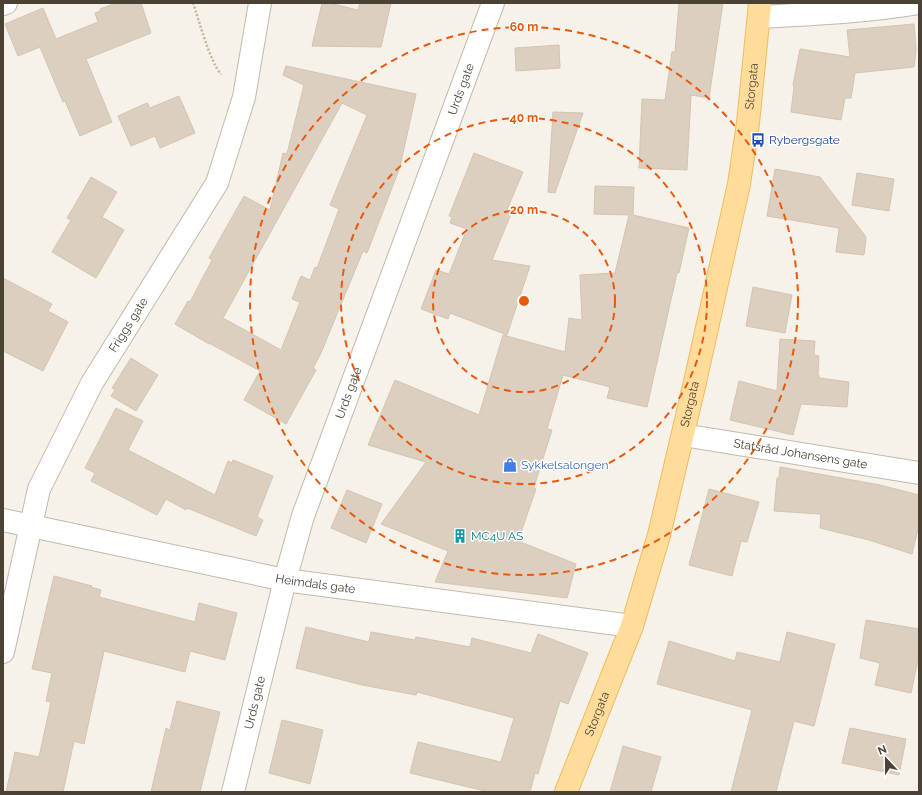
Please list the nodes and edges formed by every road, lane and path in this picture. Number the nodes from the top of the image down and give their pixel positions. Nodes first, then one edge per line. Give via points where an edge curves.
1 (6, 3) edge
2 (193, 3) edge
3 (260, 3) edge
4 (493, 3) edge
5 (919, 3) edge
6 (3, 4) edge
7 (760, 10) edge
8 (244, 97) junction
9 (683, 435) junction
10 (919, 473) edge
11 (3, 520) edge
12 (31, 526) junction
13 (285, 580) junction
14 (632, 626) junction
15 (3, 652) edge
16 (233, 792) edge
17 (566, 792) edge

1 - 6 street
2 - 8 path via 217,70
3 - 8 street, Friggs gate
4 - 13 street, Urds gate via 303,516
5 - 7 street via 841,12
7 - 9 main road, Storgata via 739,184
8 - 12 street, Friggs gate via 217,183 92,383 39,490
9 - 10 street, Statsråd Johansens gate
9 - 14 main road, Storgata via 659,535
11 - 12 street, Heimdals gate
12 - 13 street, Heimdals gate
12 - 15 street, Friggs gate
13 - 14 street, Heimdals gate
13 - 16 street, Urds gate
14 - 17 main road, Storgata

